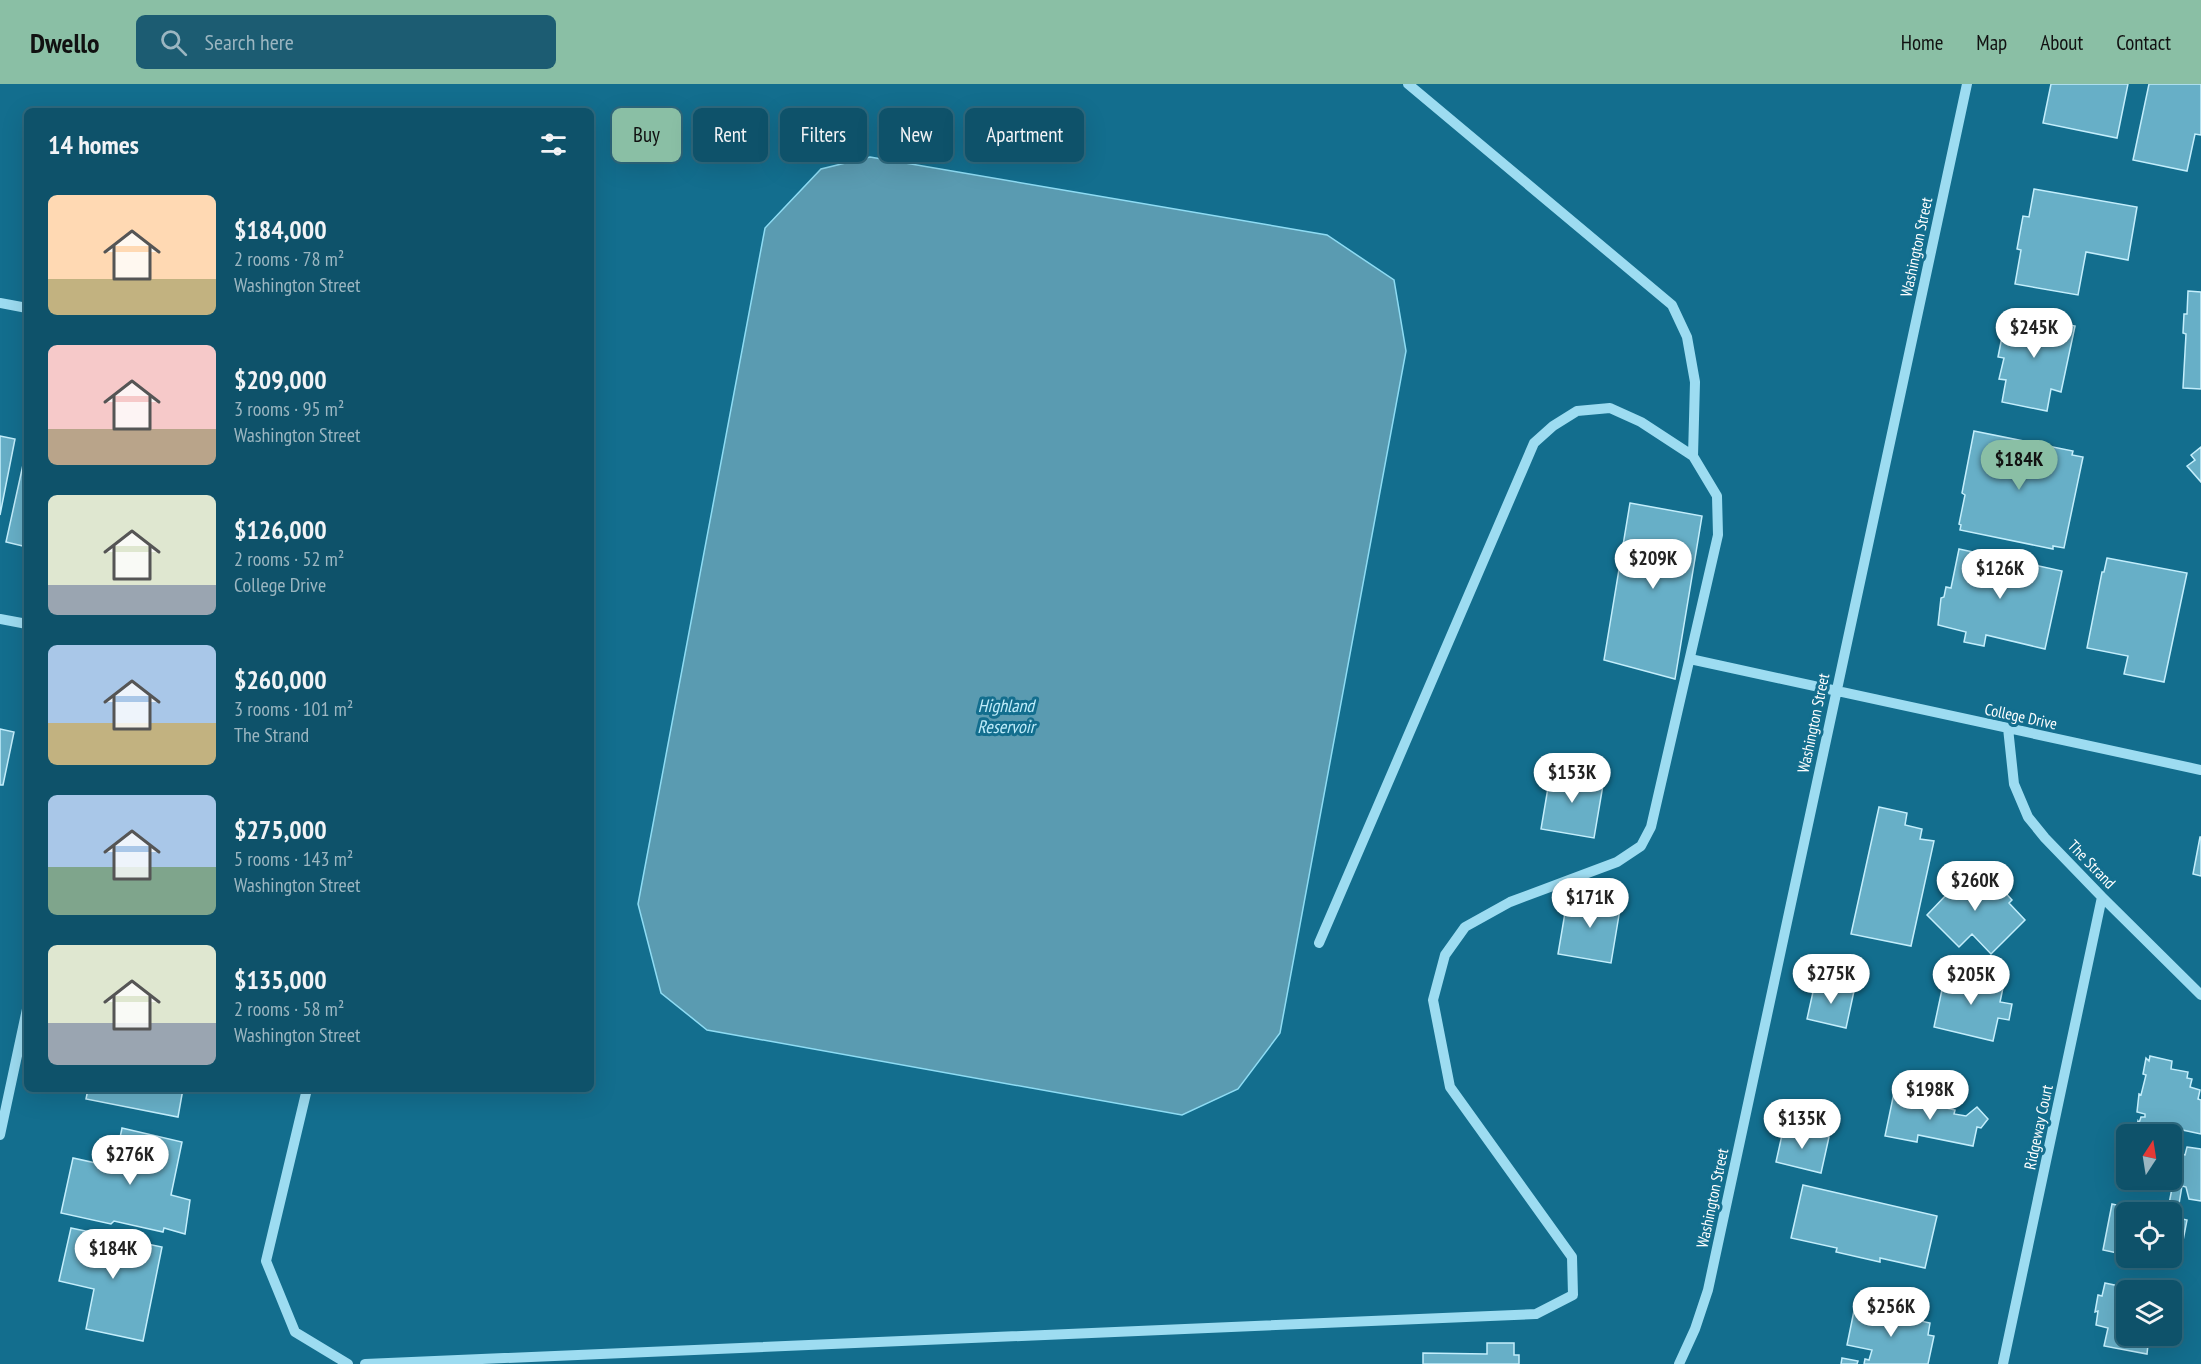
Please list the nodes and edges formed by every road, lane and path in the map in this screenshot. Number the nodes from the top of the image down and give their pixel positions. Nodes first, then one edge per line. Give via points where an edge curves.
1 (1408, 84) edge
2 (1967, 84) edge
3 (0, 303) edge
4 (24, 307) edge
5 (1693, 456) junction
6 (0, 619) edge
7 (24, 623) edge
8 (1690, 659) junction
9 (1835, 691) junction
10 (2008, 728) junction
11 (2201, 770) edge
12 (2102, 897) junction
13 (1319, 943) dead end
14 (2201, 995) edge
15 (24, 1023) edge
16 (306, 1092) edge
17 (0, 1135) edge
18 (348, 1364) edge
19 (365, 1364) edge
20 (1679, 1364) edge
21 (2003, 1364) edge

1 - 5 street via 1672,305 1687,337 1695,382
2 - 9 street, Washington Street
3 - 4 street
5 - 8 street via 1717,496 1718,535
5 - 13 street via 1641,422 1610,408 1577,411 1534,443
6 - 7 street
8 - 9 street, College Drive
8 - 19 street via 1651,827 1641,846 1617,862 1510,902 1465,927 1445,955 1433,1000 1450,1087 1572,1257 1573,1295 1536,1314
9 - 10 street, College Drive
9 - 20 street, Washington Street via 1708,1290
10 - 11 street, College Drive
10 - 12 street, The Strand via 2014,784 2028,817
12 - 14 street, The Strand
12 - 21 street, Ridgeway Court
15 - 17 street
16 - 18 street via 266,1261 295,1332

